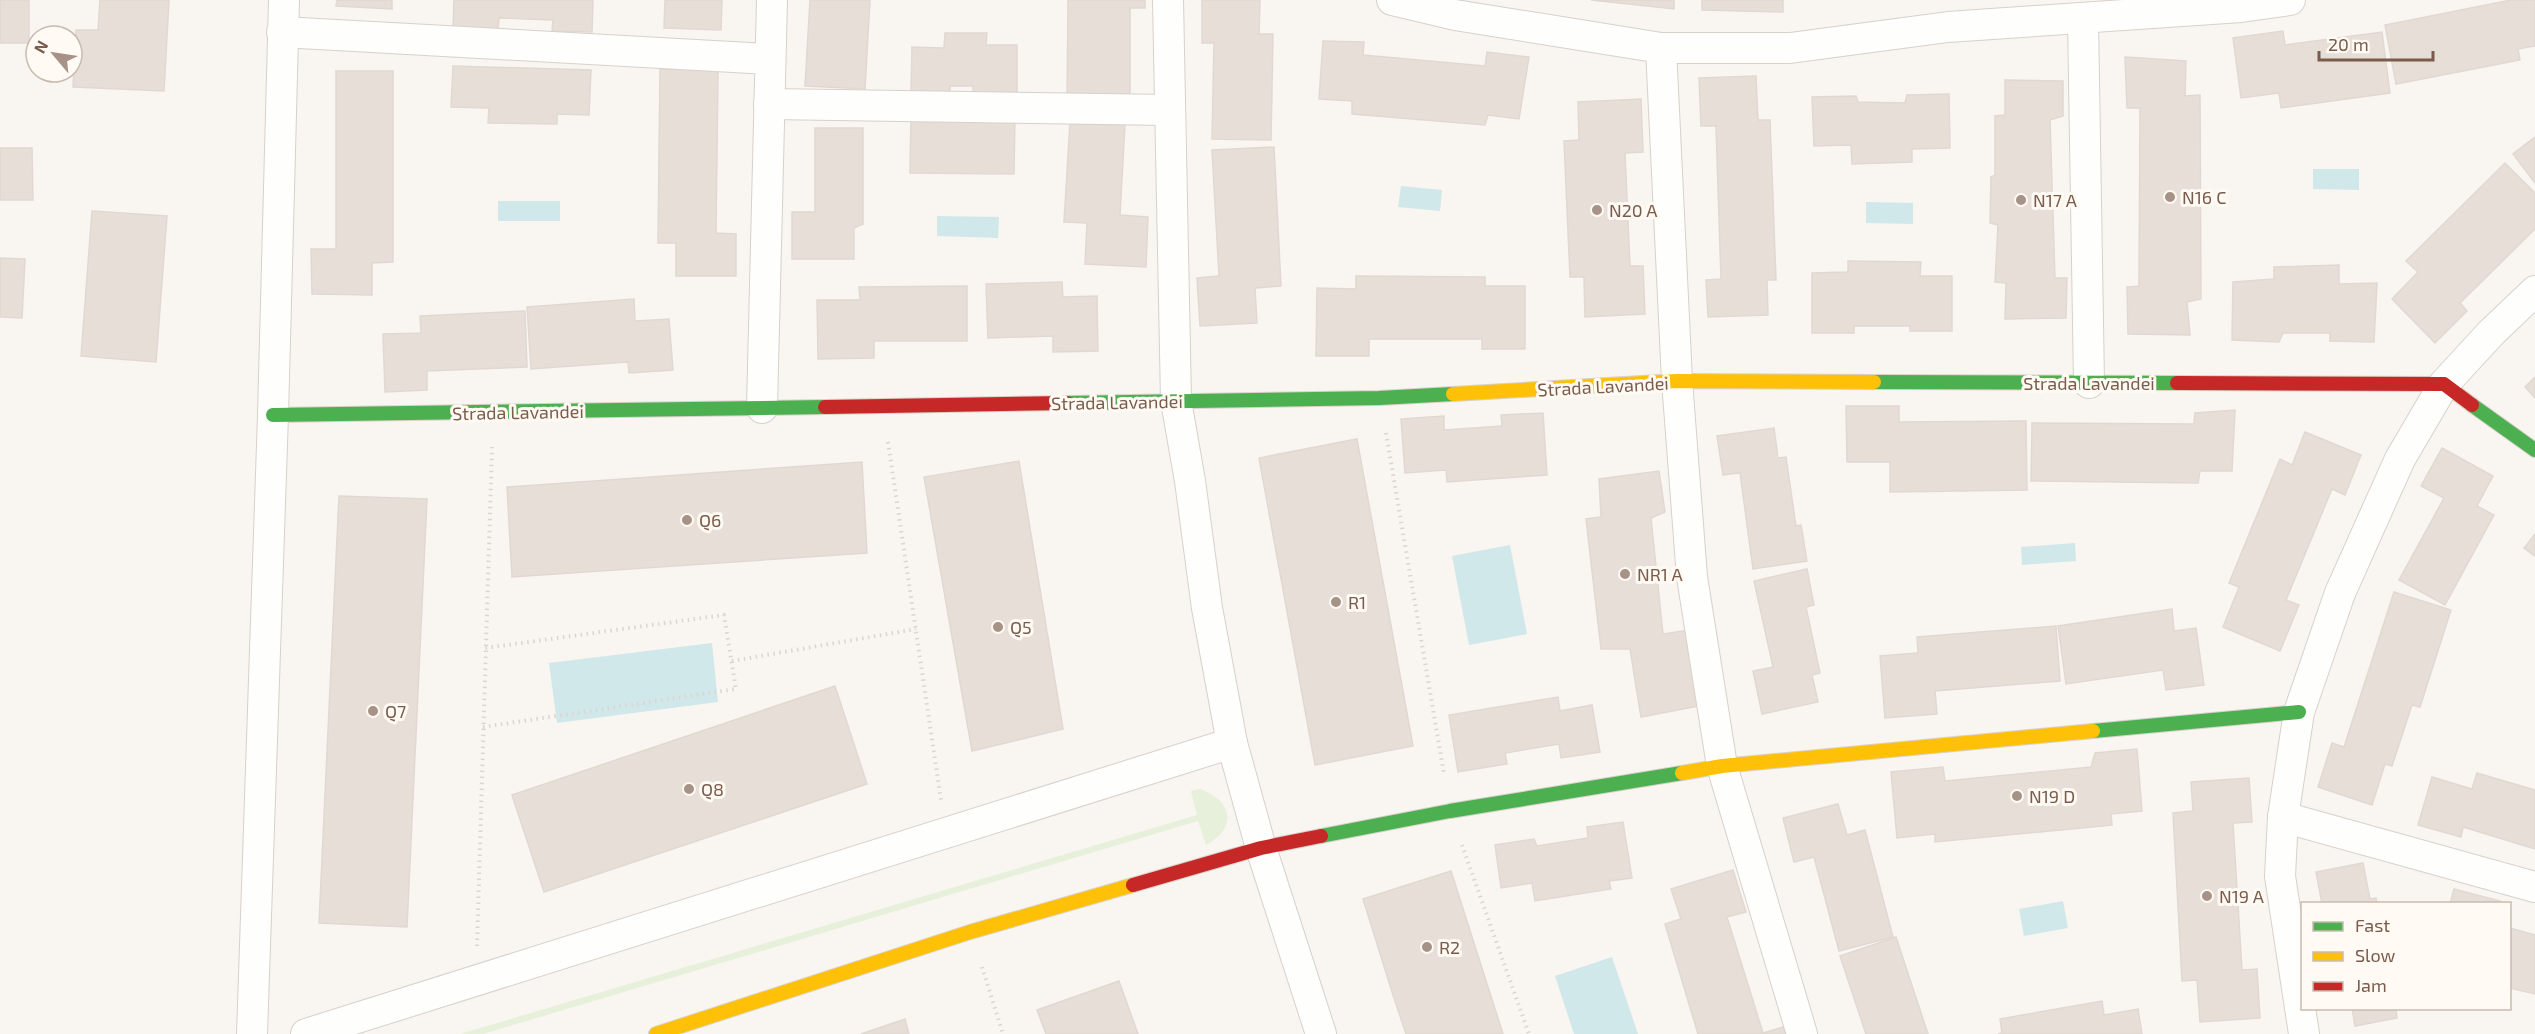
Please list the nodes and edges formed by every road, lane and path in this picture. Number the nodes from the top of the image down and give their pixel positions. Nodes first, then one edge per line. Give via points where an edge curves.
1 (284, 0) edge
2 (772, 0) edge
3 (1168, 0) edge
4 (1392, 0) edge
5 (2290, 0) edge
6 (2083, 19) junction
7 (282, 32) junction
8 (1661, 48) junction
9 (770, 59) junction
10 (769, 104) junction
11 (1169, 110) junction
12 (2535, 291) edge
13 (1677, 381) junction
14 (2089, 383) junction
15 (2444, 384) junction
16 (1379, 398) junction
17 (1176, 401) junction
18 (882, 406) junction
19 (762, 408) junction
20 (493, 412) junction
21 (273, 415) junction
22 (2535, 450) edge
23 (916, 629) junction
24 (485, 648) junction
25 (732, 662) junction
26 (2299, 712) junction
27 (483, 727) junction
28 (1232, 743) junction
29 (1722, 766) junction
30 (1450, 811) junction
31 (2283, 817) junction
32 (946, 833) junction
33 (1261, 848) junction
34 (2535, 887) edge
35 (970, 932) junction
36 (476, 980) junction
37 (252, 1034) edge
38 (306, 1034) edge
39 (656, 1034) edge
40 (1004, 1034) edge
41 (1321, 1034) edge
42 (1529, 1034) edge
43 (1802, 1034) edge
44 (2304, 1034) edge

1 - 7 street
2 - 9 street
3 - 11 street
4 - 8 street via 1455,15
5 - 6 street via 2241,8
6 - 8 street via 1948,27 1790,48
6 - 14 street
7 - 9 street
7 - 21 street
8 - 13 street
9 - 10 street
10 - 11 street
10 - 19 street
11 - 17 street
12 - 15 street
13 - 14 street, Strada Lavandei
13 - 16 street, Strada Lavandei
13 - 29 street via 1692,577
14 - 15 street, Strada Lavandei
15 - 22 street
15 - 26 street via 2400,459 2340,593
16 - 17 street, Strada Lavandei
16 - 30 path
17 - 18 street, Strada Lavandei
17 - 28 street
18 - 19 street, Strada Lavandei
18 - 23 path
19 - 20 street, Strada Lavandei
20 - 21 street, Strada Lavandei
20 - 24 path
21 - 37 street
23 - 25 path
23 - 32 path
24 - 25 path via 724,615
24 - 27 path
25 - 27 path via 736,689
26 - 29 street
26 - 31 street
27 - 36 path
28 - 32 street
28 - 33 street
29 - 30 street
29 - 43 street
30 - 33 street
30 - 42 path
31 - 34 street
31 - 44 street via 2280,876
32 - 36 street
33 - 35 street
33 - 41 street
35 - 39 street
35 - 40 path
36 - 38 street

